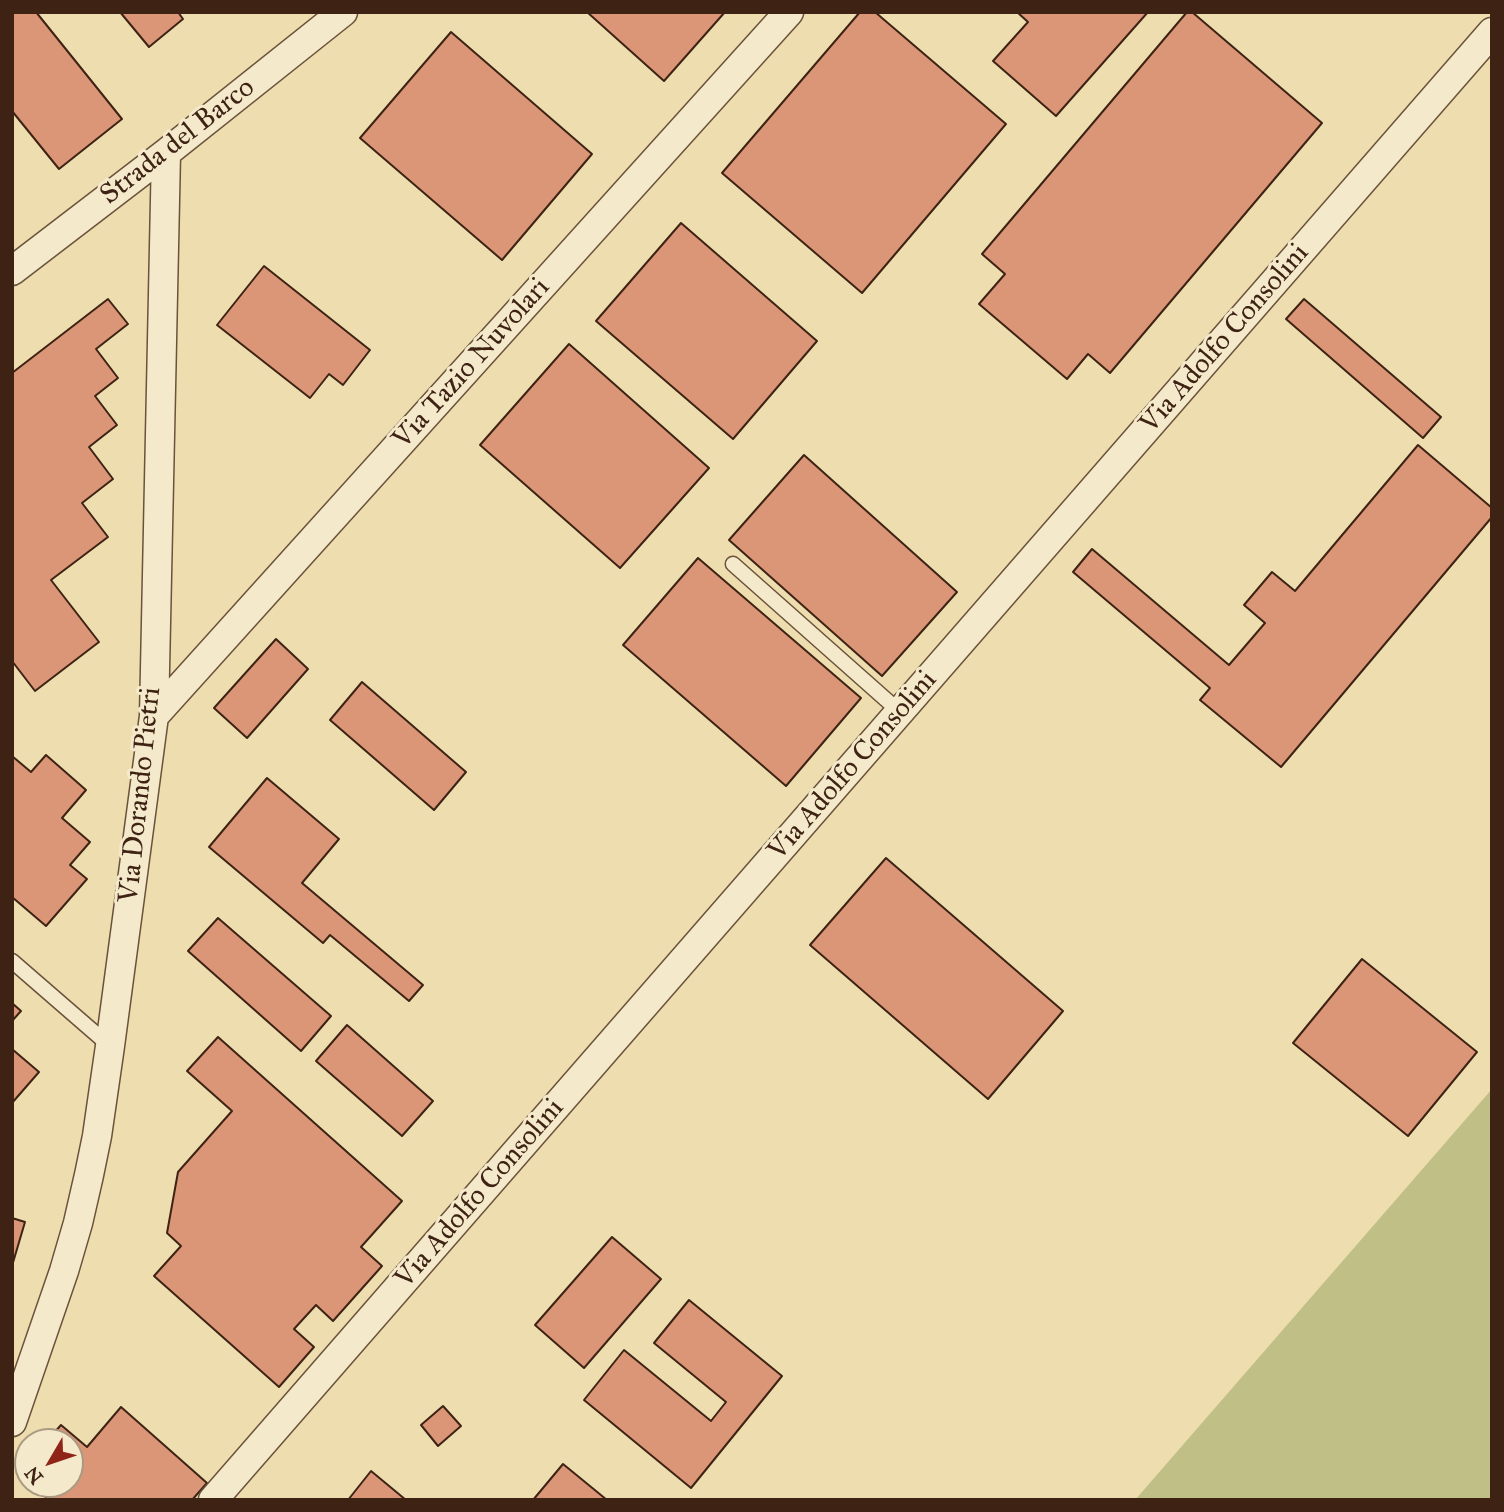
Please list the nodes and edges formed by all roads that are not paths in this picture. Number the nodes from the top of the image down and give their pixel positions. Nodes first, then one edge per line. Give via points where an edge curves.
1 (343, 12) edge
2 (789, 12) edge
3 (1492, 32) edge
4 (166, 153) junction
5 (12, 271) edge
6 (733, 564) dead end
7 (900, 712) junction
8 (154, 716) junction
9 (12, 961) edge
10 (110, 1046) junction
11 (12, 1422) edge
12 (214, 1500) edge

1 - 4 street, Strada del Barco
2 - 8 street, Via Tazio Nuvolari
3 - 7 street, Via Adolfo Consolini
4 - 5 street, Strada del Barco
4 - 8 street, Via Dorando Pietri
6 - 7 lane
7 - 12 street, Via Adolfo Consolini
8 - 10 street, Via Dorando Pietri
9 - 10 lane
10 - 11 street, Via Dorando Pietri via 78,1223

